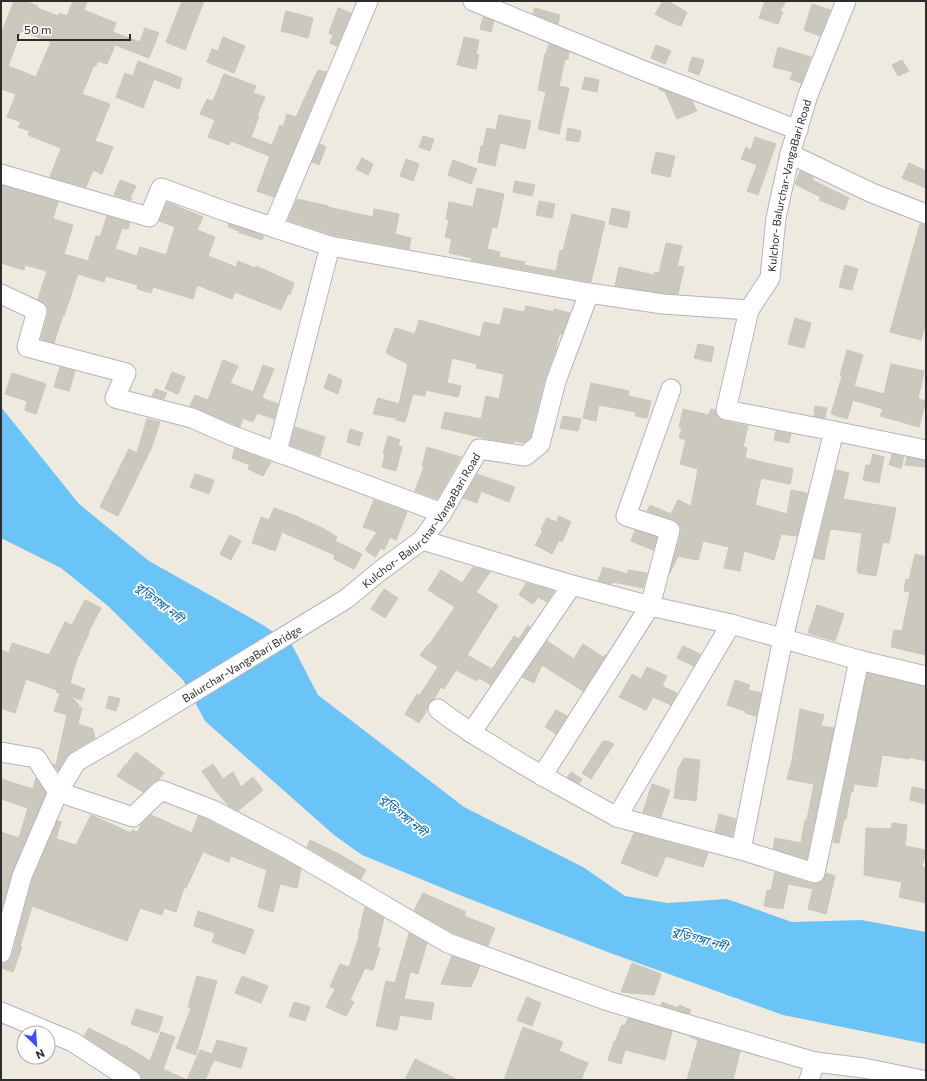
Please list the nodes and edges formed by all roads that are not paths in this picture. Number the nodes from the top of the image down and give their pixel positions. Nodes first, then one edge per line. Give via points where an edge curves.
1 (368, 1) edge
2 (473, 1) edge
3 (843, 2) edge
4 (798, 130) junction
5 (790, 154) junction
6 (1, 174) edge
7 (926, 214) edge
8 (273, 227) junction
9 (330, 246) junction
10 (589, 293) junction
11 (1, 294) edge
12 (749, 310) junction
13 (671, 389) dead end
14 (834, 431) junction
15 (926, 450) edge
16 (277, 452) junction
17 (442, 513) junction
18 (422, 540) junction
19 (572, 585) junction
20 (346, 600) joint
21 (650, 606) junction
22 (731, 624) junction
23 (783, 638) junction
24 (859, 660) junction
25 (926, 676) edge
26 (438, 709) dead end
27 (471, 733) junction
28 (1, 752) edge
29 (542, 776) junction
30 (58, 792) junction
31 (617, 817) junction
32 (741, 850) junction
33 (1, 953) edge
34 (1, 1012) edge
35 (815, 1062) junction
36 (131, 1080) edge
37 (809, 1080) edge
38 (922, 1080) edge

1 - 8 street
2 - 4 street
3 - 4 street, Kulchor- Balurchar-VangaBari Road via 808,95
4 - 5 street, Kulchor- Balurchar-VangaBari Road
5 - 7 street via 872,193
5 - 12 street, Kulchor- Balurchar-VangaBari Road via 776,218 770,278
6 - 8 street via 149,217 161,188
8 - 9 street
9 - 10 street
9 - 16 street
10 - 12 street via 663,304
10 - 17 street, Kulchor- Balurchar-VangaBari Road via 556,381 540,444 525,456 479,450
11 - 16 street via 37,311 27,347 126,373 115,398 192,418
12 - 14 street via 726,410
13 - 21 street via 626,516 670,530
14 - 15 street
14 - 23 street
16 - 17 street
17 - 18 street, Kulchor- Balurchar-VangaBari Road
18 - 19 street
18 - 20 street, Kulchor- Balurchar-VangaBari Road
19 - 21 street
19 - 27 street
20 - 30 street, Balurchar-VangaBari Bridge via 76,762
21 - 22 street
21 - 29 street
22 - 23 street
22 - 31 street
23 - 24 street
23 - 32 street
24 - 25 street
24 - 32 street via 815,873
26 - 27 street
27 - 29 street
28 - 30 street via 36,758
29 - 31 street
30 - 33 street via 22,876
30 - 35 street via 133,817 161,790 213,810 281,846 448,943 608,1001
31 - 32 street
34 - 36 street via 73,1042
35 - 37 street
35 - 38 street via 864,1068

